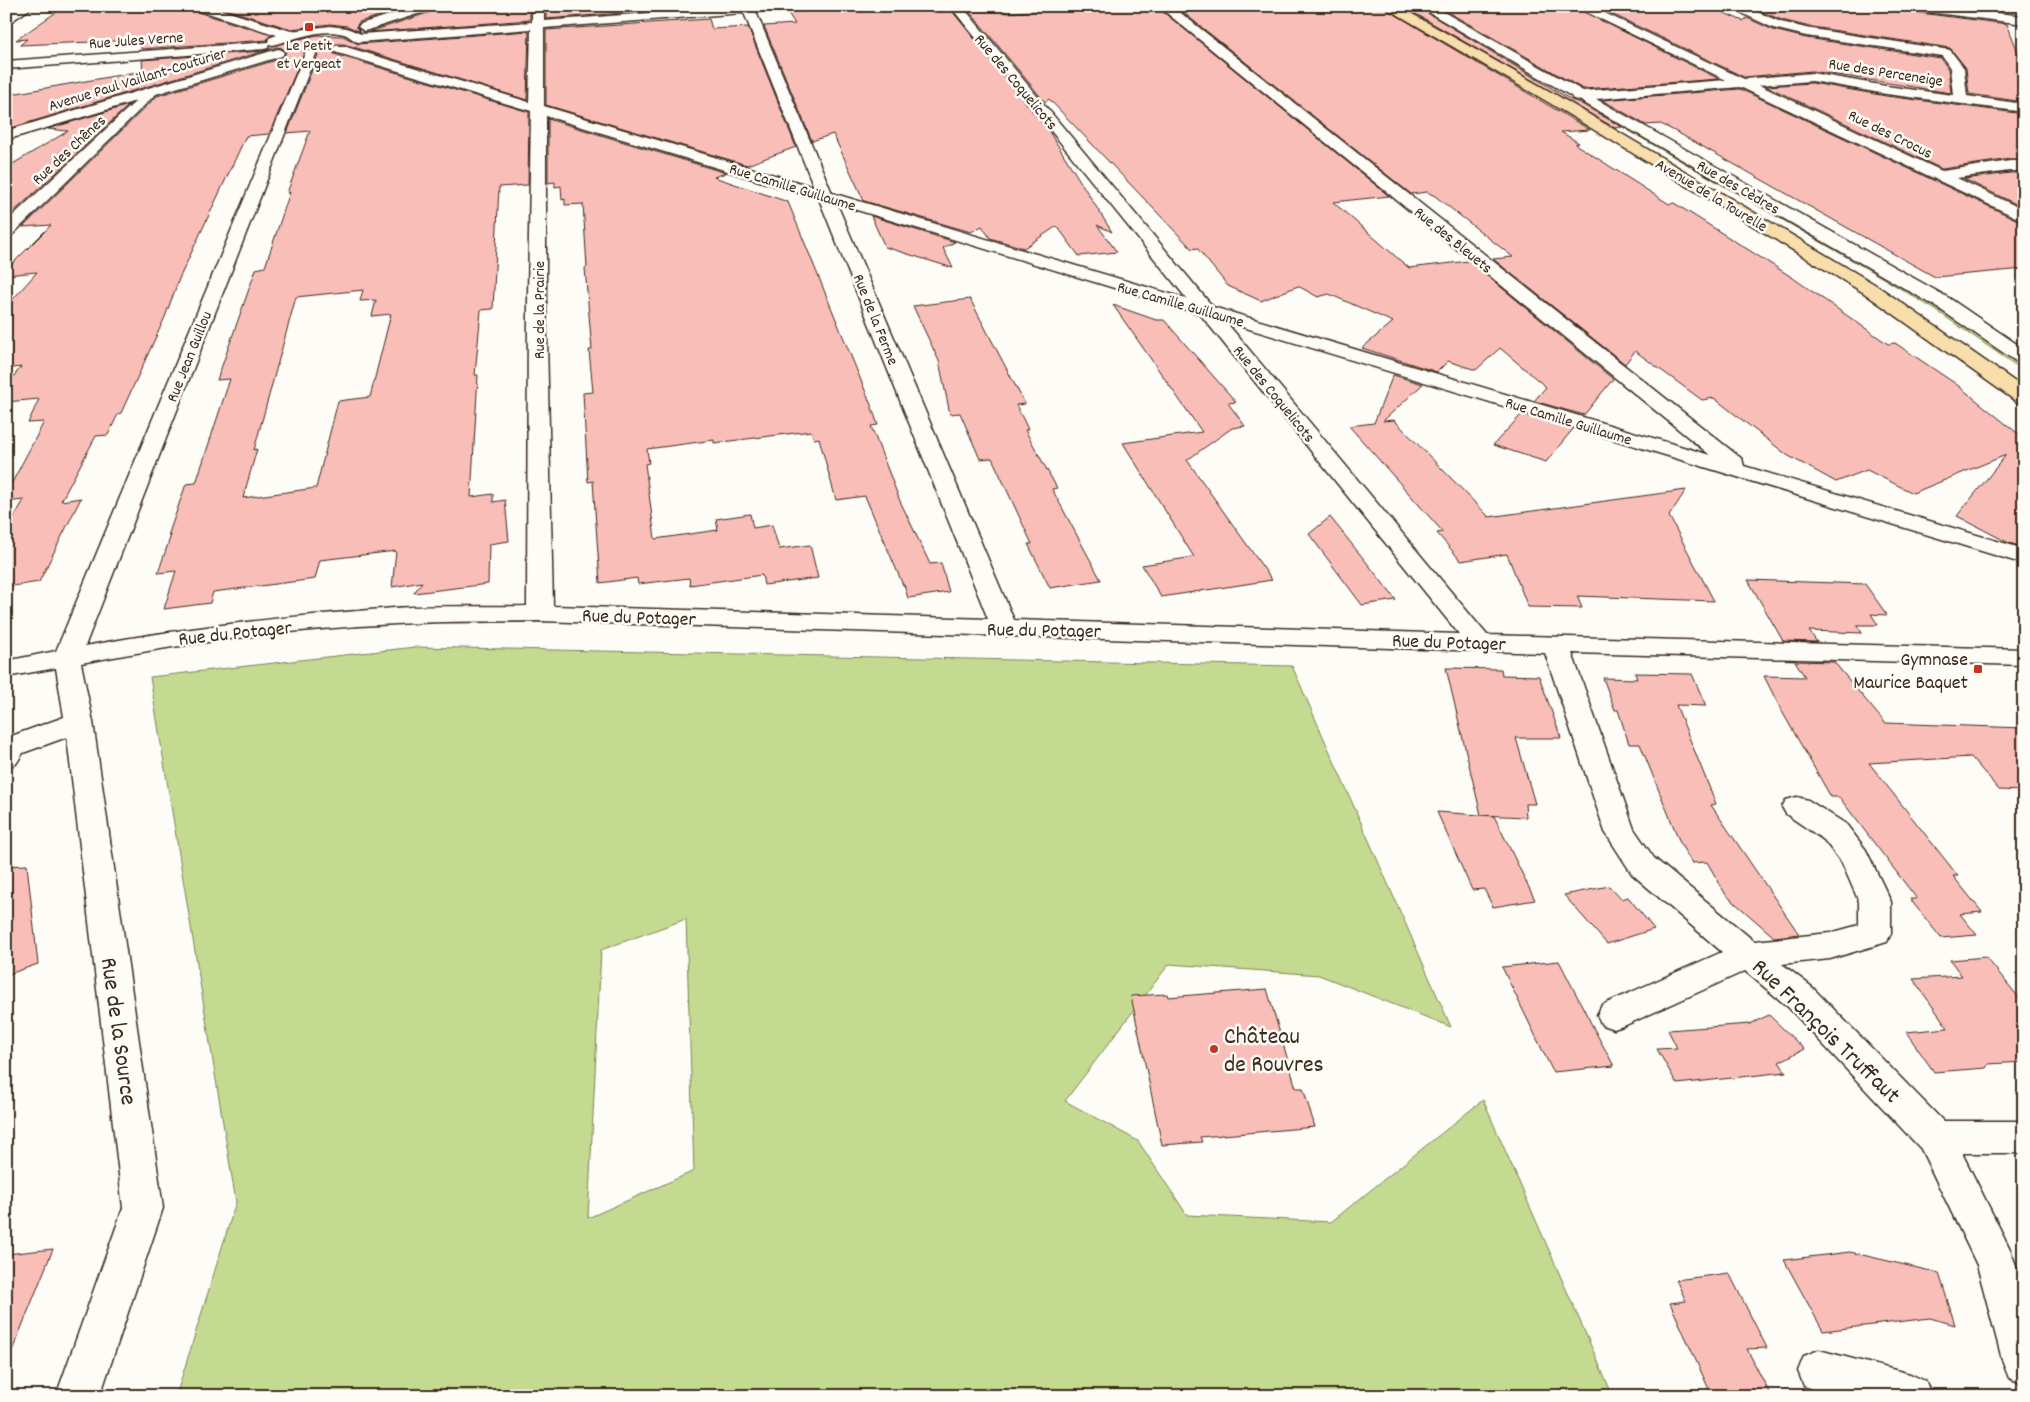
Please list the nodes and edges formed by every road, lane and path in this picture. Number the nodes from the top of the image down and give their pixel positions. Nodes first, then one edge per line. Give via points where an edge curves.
1 (28, 6) edge
2 (196, 6) edge
3 (431, 6) edge
4 (538, 6) edge
5 (794, 6) edge
6 (956, 6) edge
7 (1164, 6) edge
8 (1389, 6) edge
9 (1424, 6) edge
10 (1580, 6) edge
11 (1733, 6) edge
12 (1904, 6) edge
13 (747, 8) edge
14 (2024, 20) edge
15 (6, 21) edge
16 (538, 25) junction
17 (290, 35) junction
18 (353, 35) junction
19 (273, 49) junction
20 (315, 53) junction
21 (6, 65) edge
22 (1743, 82) junction
23 (154, 91) junction
24 (1582, 96) junction
25 (1553, 98) junction
26 (1960, 100) junction
27 (2024, 108) edge
28 (537, 109) junction
29 (6, 136) edge
30 (2024, 166) edge
31 (1940, 176) junction
32 (826, 196) junction
33 (2024, 216) edge
34 (6, 231) edge
35 (1207, 311) junction
36 (2024, 358) edge
37 (2024, 398) edge
38 (1744, 472) junction
39 (2024, 556) edge
40 (540, 613) junction
41 (1004, 628) junction
42 (1479, 642) junction
43 (1556, 645) junction
44 (67, 657) junction
45 (2024, 657) edge
46 (6, 669) edge
47 (79, 722) junction
48 (6, 757) edge
49 (1798, 807) dead end
50 (1749, 954) junction
51 (1614, 1015) dead end
52 (1934, 1137) junction
53 (2022, 1137) dead end
54 (2024, 1363) edge
55 (1819, 1371) dead end
56 (78, 1396) edge
57 (1910, 1396) edge

1 - 15 street
2 - 17 street
3 - 18 street
4 - 16 street, Rue de la Prairie
5 - 13 street
6 - 35 street, Rue des Coquelicots
7 - 38 street, Rue des Bleuets
8 - 25 main road, Avenue de la Tourelle
9 - 24 street, Rue des Cèdres
10 - 22 street, Rue des Crocus
11 - 26 street via 1777,25 1806,32 1946,53 1957,68
12 - 14 street
13 - 16 street
13 - 32 street, Rue de la Ferme
16 - 18 street
16 - 28 street, Rue de la Prairie
17 - 18 street via 315,31
17 - 19 street via 280,38
18 - 20 street via 349,46
19 - 20 street, Rue Camille Guillaume
19 - 21 street, Rue Jules Verne
19 - 23 street, Avenue Paul Vaillant-Couturier
20 - 28 street, Rue Camille Guillaume
20 - 44 street, Rue Jean Guillou
22 - 24 street, Rue des Perceneige
22 - 26 street, Rue des Perceneige via 1812,77
22 - 31 street, Rue des Crocus
23 - 29 street, Avenue Paul Vaillant-Couturier
23 - 34 street, Rue des Chênes
24 - 25 street, Rue des Perceneige
24 - 36 street, Rue des Cèdres via 1942,302
25 - 37 main road, Avenue de la Tourelle via 1870,289
26 - 27 street, Rue des Perceneige
28 - 32 street, Rue Camille Guillaume
28 - 40 street, Rue de la Prairie
30 - 31 street
31 - 33 street, Rue des Crocus
32 - 35 street, Rue Camille Guillaume
32 - 41 street, Rue de la Ferme
35 - 38 street, Rue Camille Guillaume
35 - 42 street, Rue des Coquelicots
38 - 39 street, Rue Camille Guillaume
40 - 41 street, Rue du Potager
40 - 44 street, Rue du Potager via 396,616 278,626 154,641
41 - 42 street, Rue du Potager
42 - 43 street, Rue du Potager
43 - 45 street, Rue du Potager
43 - 50 street, Rue François Truffaut via 1620,832 1643,866
44 - 46 street, Rue du Potager
44 - 47 street, Rue de la Source
47 - 48 street via 13,746
47 - 56 street, Rue de la Source via 143,1208
49 - 50 street via 1835,832 1855,858 1875,902 1875,933 1830,946
50 - 51 street
50 - 52 street, Rue François Truffaut via 1800,997
52 - 53 street
52 - 54 street, Rue François Truffaut via 1996,1262
55 - 57 street

